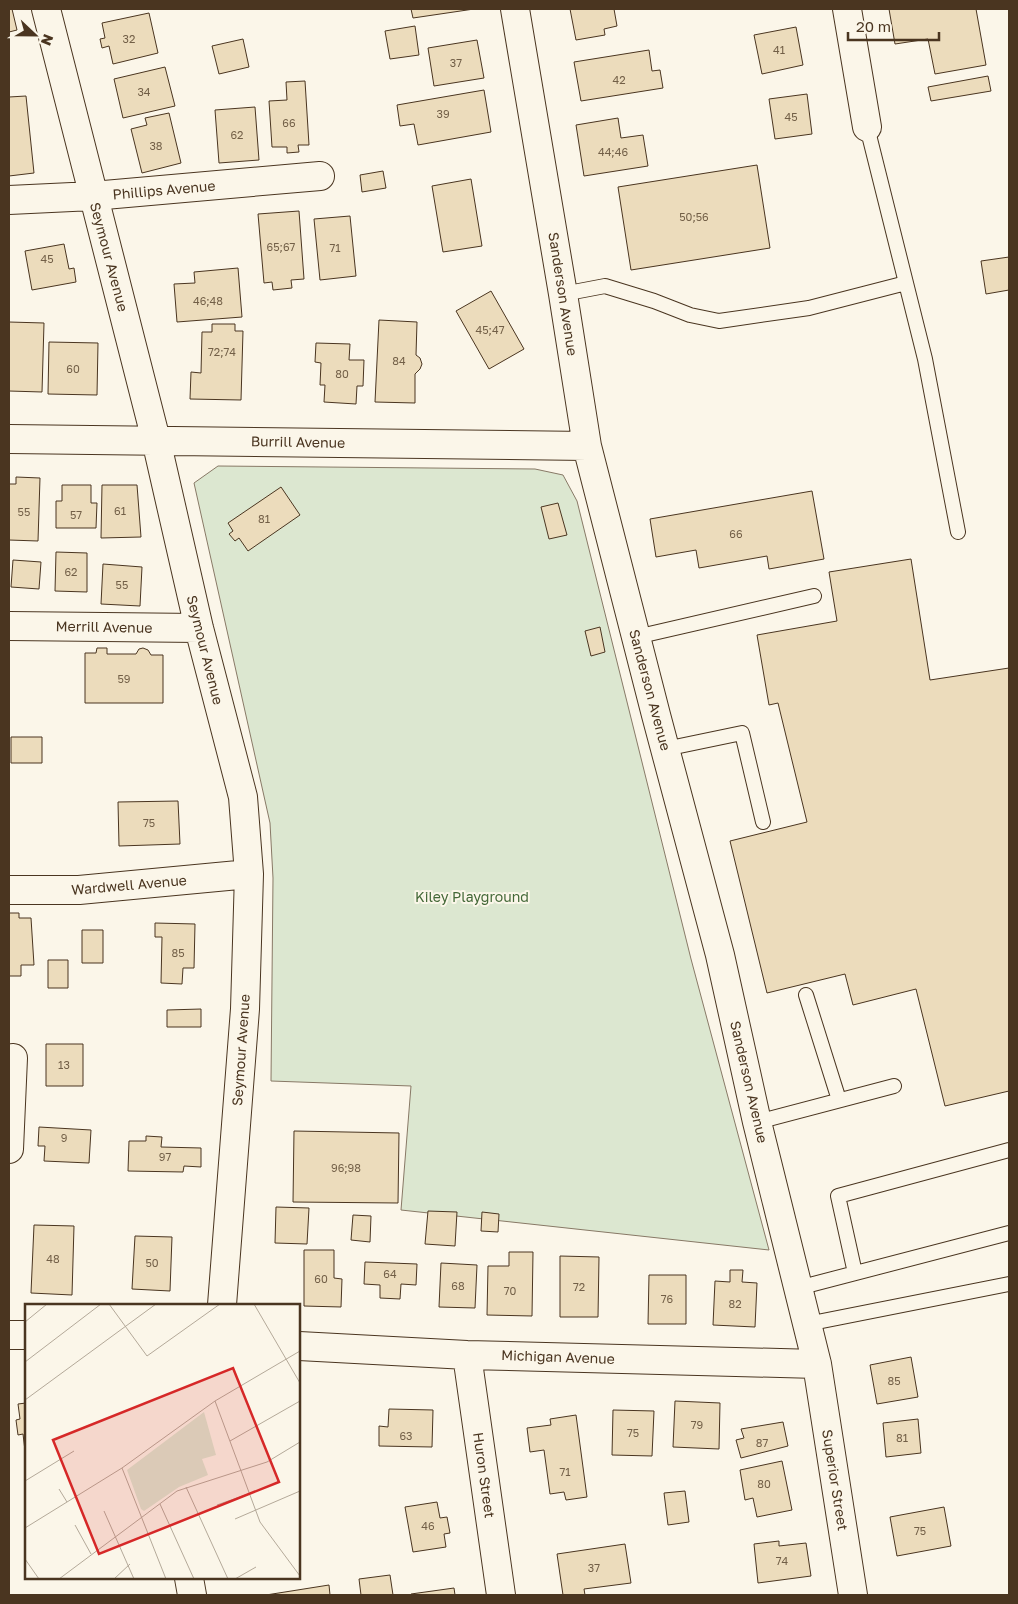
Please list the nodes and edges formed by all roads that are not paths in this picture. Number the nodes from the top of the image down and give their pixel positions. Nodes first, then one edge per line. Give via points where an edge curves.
1 (46, 9) edge
2 (515, 9) edge
3 (848, 9) edge
4 (867, 127) joint
5 (320, 176) dead end
6 (93, 196) junction
7 (9, 200) edge
8 (906, 283) junction
9 (563, 294) junction
10 (9, 439) edge
11 (156, 440) junction
12 (587, 446) junction
13 (958, 532) dead end
14 (814, 596) dead end
15 (9, 626) edge
16 (199, 628) junction
17 (636, 636) junction
18 (665, 749) junction
19 (763, 822) dead end
20 (249, 874) junction
21 (9, 890) edge
22 (806, 995) dead end
23 (13, 1058) dead end
24 (894, 1086) dead end
25 (839, 1100) junction
26 (757, 1122) junction
27 (9, 1148) edge
28 (1009, 1150) edge
29 (1009, 1233) edge
30 (855, 1273) junction
31 (1009, 1284) edge
32 (798, 1288) junction
33 (222, 1304) edge
34 (807, 1324) junction
35 (9, 1334) edge
36 (25, 1335) edge
37 (300, 1346) edge
38 (467, 1355) junction
39 (816, 1364) junction
40 (190, 1579) edge
41 (192, 1595) edge
42 (501, 1595) edge
43 (853, 1595) edge

1 - 6 street, Seymour Avenue
2 - 9 street, Sanderson Avenue
3 - 4 street
4 - 8 lane
5 - 6 street, Phillips Avenue
6 - 7 street, Phillips Avenue
6 - 11 street, Seymour Avenue
8 - 9 lane via 809,308 719,321 690,315 604,286
8 - 13 lane via 925,359
9 - 12 street, Sanderson Avenue
10 - 11 street, Burrill Avenue
11 - 12 street, Burrill Avenue
11 - 16 street, Seymour Avenue
12 - 17 street, Sanderson Avenue
14 - 17 lane
15 - 16 street, Merrill Avenue
16 - 20 street, Seymour Avenue via 242,797
17 - 18 street, Sanderson Avenue
18 - 19 lane via 742,734
18 - 26 street, Sanderson Avenue via 720,955
20 - 21 street, Wardwell Avenue via 79,890
20 - 33 street, Seymour Avenue via 245,1008
22 - 25 lane
23 - 27 street
24 - 25 lane
25 - 26 lane
26 - 32 street, Sanderson Avenue
28 - 30 lane via 838,1196
29 - 30 lane
30 - 32 lane
31 - 34 lane
32 - 34 street, Sanderson Avenue
34 - 39 street, Sanderson Avenue
35 - 36 street
37 - 38 street, Michigan Avenue
38 - 39 street, Michigan Avenue
38 - 42 street, Huron Street
39 - 43 street, Superior Street
40 - 41 street

